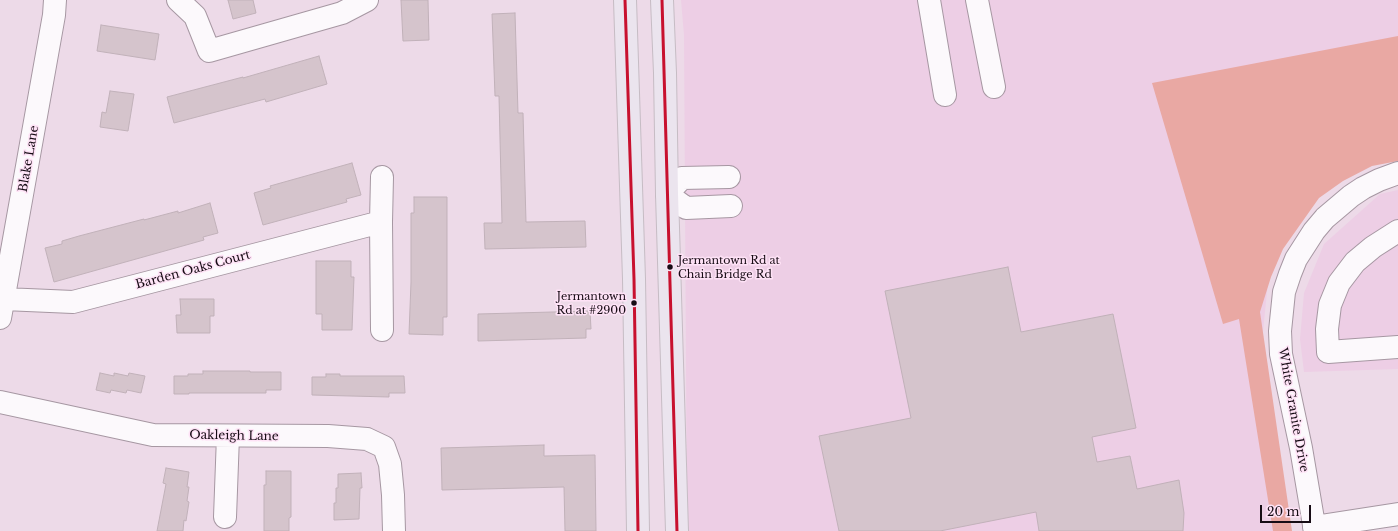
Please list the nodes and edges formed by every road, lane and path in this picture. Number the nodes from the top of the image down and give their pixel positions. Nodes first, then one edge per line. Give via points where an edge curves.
1 (55, 0) edge
2 (178, 0) edge
3 (367, 0) edge
4 (625, 0) edge
5 (662, 0) edge
6 (929, 0) edge
7 (977, 0) edge
8 (994, 88) dead end
9 (945, 95) dead end
10 (1398, 173) edge
11 (382, 177) dead end
12 (729, 177) dead end
13 (667, 194) junction
14 (731, 206) dead end
15 (381, 222) junction
16 (1398, 231) edge
17 (1, 305) edge
18 (382, 330) dead end
19 (1398, 347) edge
20 (0, 402) edge
21 (228, 436) junction
22 (1398, 514) edge
23 (225, 517) dead end
24 (1315, 529) edge
25 (394, 531) edge
26 (638, 531) edge
27 (677, 531) edge

1 - 17 street, Blake Lane
2 - 3 street via 194,16 209,50 342,13
4 - 26 main road via 634,279
5 - 13 main road via 666,73
6 - 9 street
7 - 8 street
10 - 24 street, White Granite Drive via 1363,188 1325,218 1296,259 1284,292 1280,331 1282,354
11 - 15 street
12 - 13 street via 682,178
13 - 14 street via 686,208
13 - 27 main road
15 - 17 street, Barden Oaks Court via 73,302
15 - 18 street
16 - 19 street via 1373,246 1355,262 1339,283 1330,304 1327,329 1328,352
20 - 21 street, Oakleigh Lane via 154,435
21 - 23 street
21 - 25 street, Oakleigh Lane via 328,436 367,439 384,447 390,464
22 - 24 street

